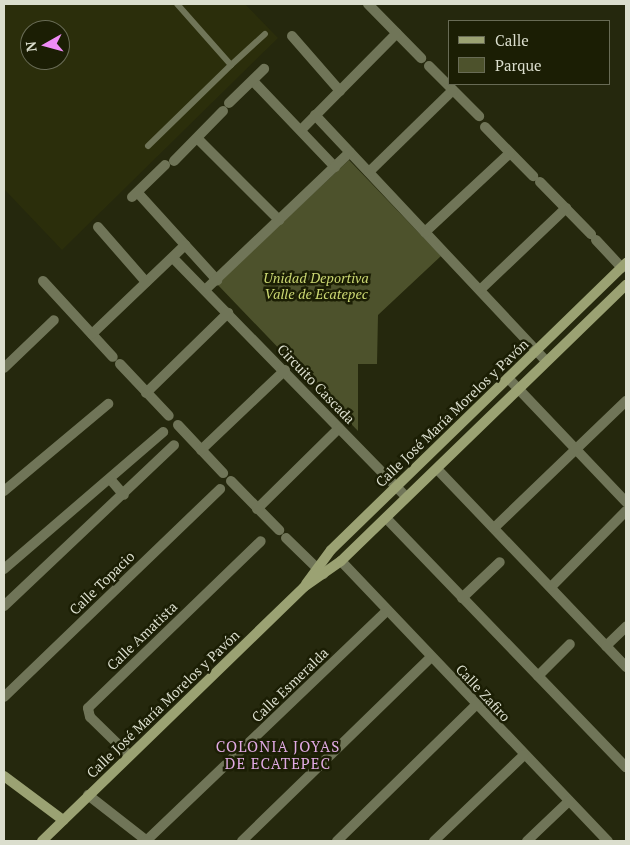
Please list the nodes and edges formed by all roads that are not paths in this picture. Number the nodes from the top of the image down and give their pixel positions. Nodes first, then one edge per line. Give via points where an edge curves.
1 (178, 4) edge
2 (368, 4) edge
3 (265, 34) dead end
4 (397, 34) junction
5 (292, 36) dead end
6 (421, 58) dead end
7 (231, 65) junction
8 (429, 66) dead end
9 (264, 69) dead end
10 (253, 81) junction
11 (453, 90) junction
12 (340, 91) junction
13 (316, 115) junction
14 (479, 116) dead end
15 (484, 127) dead end
16 (301, 130) junction
17 (198, 139) junction
18 (148, 146) dead end
19 (350, 152) junction
20 (510, 153) junction
21 (335, 167) junction
22 (369, 172) junction
23 (566, 208) junction
24 (279, 220) junction
25 (98, 227) dead end
26 (425, 232) junction
27 (184, 245) junction
28 (173, 258) junction
29 (624, 266) edge
30 (217, 280) junction
31 (43, 281) dead end
32 (146, 282) junction
33 (626, 285) edge
34 (206, 290) junction
35 (480, 290) junction
36 (228, 313) junction
37 (54, 320) dead end
38 (92, 334) junction
39 (536, 351) junction
40 (546, 361) junction
41 (4, 368) edge
42 (285, 370) junction
43 (508, 378) junction
44 (518, 388) junction
45 (146, 393) junction
46 (626, 400) edge
47 (108, 404) dead end
48 (169, 416) dead end
49 (178, 425) dead end
50 (338, 428) junction
51 (163, 432) dead end
52 (174, 445) dead end
53 (201, 450) junction
54 (576, 450) junction
55 (437, 469) junction
56 (223, 473) dead end
57 (110, 479) junction
58 (232, 481) dead end
59 (396, 487) junction
60 (220, 489) dead end
61 (4, 491) edge
62 (124, 495) junction
63 (406, 497) junction
64 (626, 502) edge
65 (257, 508) junction
66 (626, 511) edge
67 (386, 518) junction
68 (494, 528) junction
69 (279, 530) dead end
70 (286, 538) dead end
71 (262, 541) dead end
72 (341, 561) junction
73 (500, 562) dead end
74 (4, 569) edge
75 (320, 571) junction
76 (551, 586) junction
77 (462, 598) junction
78 (4, 606) edge
79 (387, 611) junction
80 (626, 627) edge
81 (570, 644) dead end
82 (606, 646) junction
83 (431, 657) junction
84 (626, 667) edge
85 (538, 676) junction
86 (4, 697) edge
87 (476, 705) junction
88 (129, 755) junction
89 (524, 756) junction
90 (626, 767) edge
91 (4, 776) edge
92 (88, 795) junction
93 (569, 801) junction
94 (64, 820) junction
95 (42, 841) edge
96 (147, 841) edge
97 (242, 841) edge
98 (336, 841) edge
99 (434, 841) edge
100 (527, 841) edge
101 (608, 841) edge

1 - 7 lane
2 - 4 street
3 - 7 lane
4 - 6 street
4 - 12 street
5 - 12 street
7 - 18 lane
8 - 11 street
9 - 10 street
10 - 16 street
10 - 17 street
11 - 14 street
11 - 22 street
12 - 13 street
13 - 16 street
13 - 19 street
15 - 20 street
16 - 21 street
17 - 24 street
17 - 27 street via 135,195
19 - 21 street
19 - 22 street
20 - 23 street
20 - 26 street
21 - 24 street
22 - 26 street
23 - 29 street
23 - 35 street
24 - 30 street
25 - 32 street
26 - 35 street
27 - 28 street
27 - 30 street
28 - 32 street
28 - 34 street, Circuito Cascada
29 - 39 street, Calle José María Morelos y Pavón
30 - 34 street
31 - 38 street
32 - 38 street
33 - 40 street, Calle José María Morelos y Pavón
34 - 36 street, Circuito Cascada
35 - 39 street
36 - 42 street, Circuito Cascada
36 - 45 street
37 - 41 street
38 - 45 street
39 - 40 street
39 - 43 street, Calle José María Morelos y Pavón
40 - 44 street, Calle José María Morelos y Pavón
42 - 50 street, Circuito Cascada
42 - 53 street
43 - 44 street
43 - 59 street, Calle José María Morelos y Pavón
44 - 54 street
44 - 55 street, Calle José María Morelos y Pavón
45 - 48 street
46 - 54 street
47 - 61 street
49 - 53 street
50 - 59 street, Circuito Cascada
50 - 65 street
51 - 57 street
52 - 62 street
53 - 56 street
54 - 64 street
54 - 68 street
55 - 63 street, Calle José María Morelos y Pavón
55 - 68 street
57 - 62 street
57 - 74 street
58 - 65 street
59 - 63 street, Circuito Cascada
59 - 75 street, Calle José María Morelos y Pavón
60 - 86 street, Calle Topacio
62 - 78 street
63 - 67 street, Calle José María Morelos y Pavón
65 - 69 street
66 - 76 street
67 - 72 street, Calle José María Morelos y Pavón
67 - 77 street
68 - 76 street
70 - 75 street
71 - 88 street, Calle Amatista via 88,708 90,717
72 - 75 street, Calle José María Morelos y Pavón
72 - 79 street, Calle Zafiro
73 - 77 street
75 - 88 street, Calle José María Morelos y Pavón
76 - 82 street
77 - 85 street
79 - 83 street, Calle Zafiro
79 - 96 street, Calle Esmeralda
80 - 82 street
81 - 85 street
82 - 84 street
83 - 87 street, Calle Zafiro
83 - 97 street
85 - 90 street
87 - 89 street, Calle Zafiro
87 - 98 street
88 - 92 street, Calle José María Morelos y Pavón
89 - 93 street, Calle Zafiro
89 - 99 street
91 - 94 street
92 - 94 street, Calle José María Morelos y Pavón
92 - 96 street
93 - 100 street
93 - 101 street, Calle Zafiro
94 - 95 street, Calle José María Morelos y Pavón

